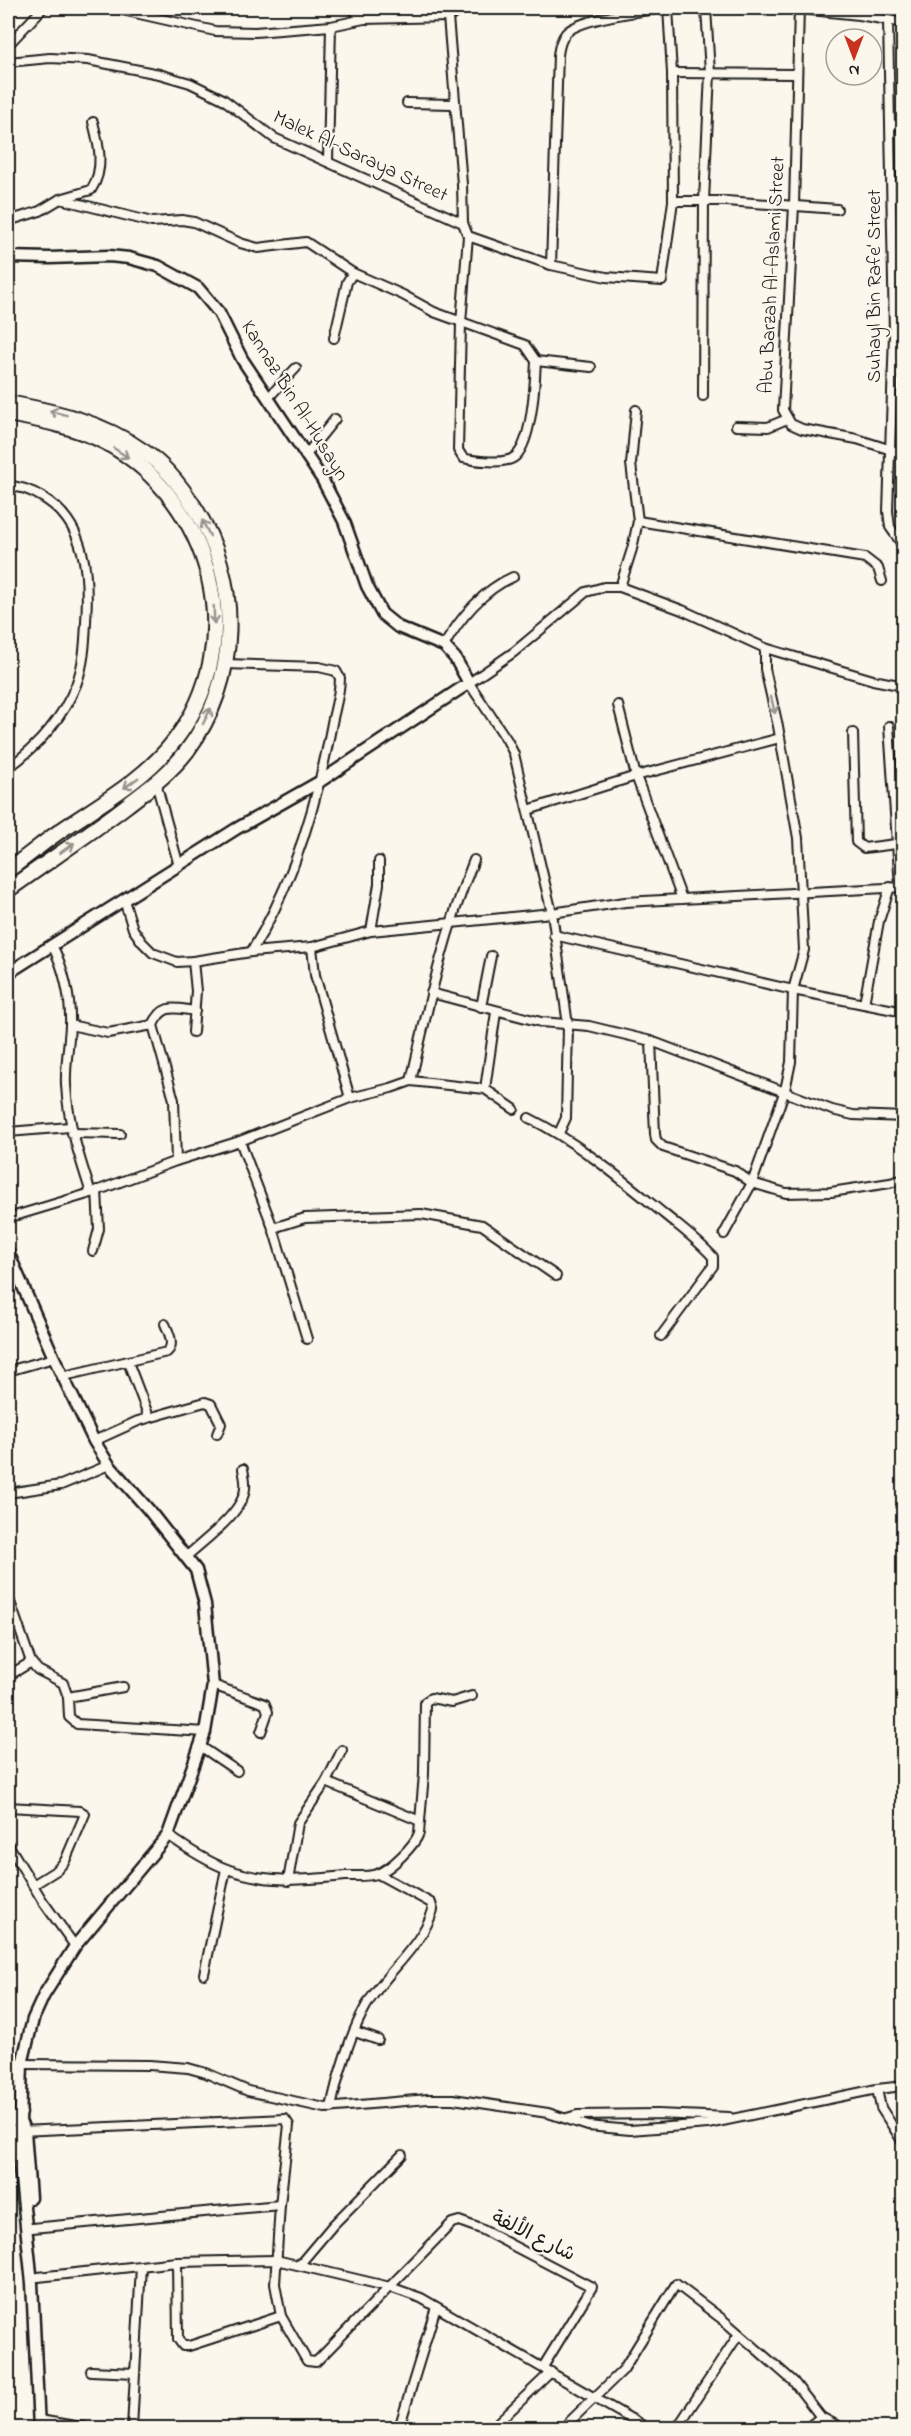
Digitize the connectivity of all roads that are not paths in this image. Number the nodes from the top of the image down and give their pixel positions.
1 (43, 8) edge
2 (113, 8) edge
3 (351, 8) edge
4 (467, 8) edge
5 (668, 8) edge
6 (706, 8) edge
7 (791, 8) edge
8 (799, 8) edge
9 (827, 9) edge
10 (856, 11) edge
11 (448, 17) junction
12 (364, 19) junction
13 (888, 20) junction
14 (903, 23) edge
15 (331, 26) junction
16 (8, 45) edge
17 (8, 62) edge
18 (672, 73) junction
19 (710, 73) junction
20 (796, 74) junction
21 (407, 103) dead end
22 (453, 104) junction
23 (93, 122) dead end
24 (890, 124) junction
25 (903, 126) edge
26 (328, 161) junction
27 (60, 200) junction
28 (673, 201) junction
29 (704, 201) junction
30 (794, 206) junction
31 (837, 208) dead end
32 (8, 221) edge
33 (463, 223) junction
34 (893, 224) junction
35 (903, 225) edge
36 (468, 237) junction
37 (8, 257) edge
38 (551, 265) junction
39 (353, 273) junction
40 (461, 323) junction
41 (894, 334) junction
42 (903, 335) edge
43 (334, 338) dead end
44 (536, 361) junction
45 (591, 367) dead end
46 (296, 368) dead end
47 (704, 396) dead end
48 (269, 397) junction
49 (8, 403) edge
50 (636, 410) dead end
51 (8, 414) edge
52 (336, 419) dead end
53 (787, 419) junction
54 (736, 426) dead end
55 (889, 450) junction
56 (903, 454) edge
57 (305, 456) junction
58 (8, 486) edge
59 (638, 521) junction
60 (903, 547) edge
61 (513, 577) dead end
62 (882, 581) dead end
63 (620, 588) junction
64 (444, 646) junction
65 (765, 648) junction
66 (226, 664) junction
67 (469, 683) junction
68 (903, 686) edge
69 (618, 705) dead end
70 (889, 726) dead end
71 (853, 733) dead end
72 (780, 738) junction
73 (8, 768) edge
74 (636, 776) junction
75 (318, 782) junction
76 (156, 783) junction
77 (528, 810) junction
78 (900, 844) edge
79 (474, 860) dead end
80 (379, 861) dead end
81 (179, 866) junction
82 (8, 870) edge
83 (902, 887) edge
84 (890, 888) junction
85 (8, 890) edge
86 (801, 892) junction
87 (682, 899) junction
88 (124, 900) junction
89 (552, 913) junction
90 (450, 923) junction
91 (371, 931) junction
92 (554, 935) junction
93 (51, 945) junction
94 (312, 947) junction
95 (251, 952) junction
96 (491, 956) dead end
97 (193, 962) junction
98 (8, 974) edge
99 (793, 990) junction
100 (431, 993) junction
101 (864, 1004) junction
102 (481, 1007) junction
103 (195, 1011) junction
104 (496, 1012) junction
105 (903, 1012) edge
106 (153, 1024) junction
107 (70, 1025) junction
108 (568, 1025) junction
109 (193, 1032) dead end
110 (651, 1041) junction
111 (411, 1081) junction
112 (485, 1089) junction
113 (785, 1090) junction
114 (350, 1098) junction
115 (514, 1108) dead end
116 (903, 1117) edge
117 (529, 1118) dead end
118 (71, 1130) junction
119 (8, 1132) edge
120 (559, 1133) junction
121 (120, 1134) dead end
122 (240, 1141) junction
123 (177, 1161) junction
124 (903, 1179) edge
125 (752, 1183) junction
126 (94, 1192) junction
127 (8, 1218) edge
128 (273, 1228) junction
129 (724, 1234) dead end
130 (93, 1251) dead end
131 (8, 1252) edge
132 (556, 1276) dead end
133 (165, 1324) dead end
134 (662, 1336) dead end
135 (307, 1339) dead end
136 (54, 1358) junction
137 (128, 1362) junction
138 (8, 1371) edge
139 (64, 1376) junction
140 (149, 1418) junction
141 (217, 1434) dead end
142 (94, 1441) junction
143 (109, 1465) junction
144 (243, 1469) dead end
145 (8, 1493) edge
146 (187, 1556) junction
147 (8, 1596) edge
148 (31, 1662) junction
149 (8, 1676) edge
150 (213, 1685) junction
151 (123, 1687) dead end
152 (472, 1696) dead end
153 (68, 1697) junction
154 (206, 1732) junction
155 (261, 1732) dead end
156 (201, 1746) junction
157 (342, 1750) dead end
158 (237, 1771) dead end
159 (326, 1782) junction
160 (8, 1807) edge
161 (420, 1821) junction
162 (168, 1835) junction
163 (8, 1844) edge
164 (226, 1869) junction
165 (378, 1874) junction
166 (288, 1881) junction
167 (33, 1886) junction
168 (75, 1946) junction
169 (204, 1974) dead end
170 (355, 2032) junction
171 (378, 2040) dead end
172 (22, 2064) junction
173 (903, 2086) edge
174 (877, 2089) junction
175 (331, 2108) junction
176 (565, 2118) junction
177 (739, 2118) junction
178 (8, 2122) edge
179 (20, 2124) junction
180 (903, 2144) edge
181 (402, 2155) dead end
182 (280, 2205) junction
183 (32, 2228) junction
184 (276, 2260) junction
185 (177, 2262) junction
186 (300, 2264) junction
187 (141, 2266) junction
188 (38, 2277) junction
189 (390, 2287) junction
190 (436, 2307) junction
191 (281, 2316) junction
192 (739, 2334) junction
193 (543, 2367) junction
194 (91, 2371) dead end
195 (551, 2372) junction
196 (135, 2373) junction
197 (596, 2398) junction
198 (821, 2416) junction
199 (43, 2424) edge
200 (88, 2428) edge
201 (132, 2428) edge
202 (399, 2428) edge
203 (492, 2428) edge
204 (564, 2428) edge
205 (647, 2428) edge
206 (677, 2428) edge
207 (807, 2428) edge
208 (842, 2428) edge

1 - 16 street
2 - 15 street
3 - 12 street
4 - 11 street
5 - 18 street
5 - 38 street
6 - 19 street
7 - 8 street
8 - 9 street
8 - 20 street, Abu Barzah Al-Aslami Street
9 - 10 street
10 - 13 street
11 - 12 street
11 - 22 street
12 - 15 street
13 - 14 street
13 - 24 street, Suhayl Bin Rafe‘ Street
15 - 26 street
17 - 26 street, Malek Al-Saraya Street
18 - 19 street
18 - 28 street
19 - 20 street
19 - 29 street
20 - 30 street, Abu Barzah Al-Aslami Street
21 - 22 street
22 - 33 street
23 - 27 street
24 - 25 street
24 - 34 street, Suhayl Bin Rafe‘ Street
26 - 33 street, Malek Al-Saraya Street
27 - 32 street
27 - 39 street
28 - 29 street
28 - 38 street
29 - 30 street
29 - 47 street
30 - 31 street
30 - 53 street, Abu Barzah Al-Aslami Street
33 - 36 street
34 - 35 street
34 - 41 street, Suhayl Bin Rafe‘ Street
36 - 38 street
36 - 40 street
37 - 48 street, Kannaz Bin Al-Husayn
39 - 40 street
39 - 43 street
40 - 44 street
40 - 44 street
41 - 42 street
41 - 55 street, Suhayl Bin Rafe‘ Street
44 - 45 street
46 - 48 street
48 - 57 street, Kannaz Bin Al-Husayn
66 -> 49 highway
50 - 59 street
51 -> 82 highway
52 - 57 street
53 - 54 street
53 - 55 street, Abu Barzah Al-Aslami Street
55 - 56 street, Abu Barzah Al-Aslami Street
55 - 60 street, Suhayl Bin Rafe‘ Street
57 - 64 street, Kannaz Bin Al-Husayn
58 - 73 street
59 - 62 street
59 - 63 street
61 - 64 street
63 - 65 street
63 - 67 street
64 - 67 street
65 - 68 street
65 -> 72 street
66 - 75 street
76 -> 66 highway
67 - 75 street
67 - 77 street
69 - 74 street
70 - 78 street
71 - 78 street
72 - 74 street
72 - 86 street
74 - 77 street
74 - 87 street
75 - 81 street
75 - 95 street
76 - 81 street
85 -> 76 highway
77 - 89 street
78 - 83 street
79 - 90 street
80 - 91 street
81 - 88 street
83 - 84 street
84 - 86 street
84 - 101 street
86 - 87 street
86 - 99 street
87 - 89 street
88 - 93 street
88 - 97 street
89 - 90 street
89 - 92 street
90 - 91 street
90 - 100 street
91 - 94 street
92 - 99 street
92 - 108 street
93 - 98 street
93 - 107 street
94 - 95 street
94 - 114 street
95 - 97 street
96 - 102 street
97 - 103 street
99 - 101 street
99 - 113 street
100 - 102 street
100 - 111 street
101 - 105 street
102 - 104 street
103 - 106 street
103 - 109 street
104 - 108 street
104 - 112 street
106 - 107 street
106 - 123 street
107 - 118 street
108 - 110 street
108 - 120 street
110 - 113 street
110 - 125 street
111 - 112 street
111 - 114 street
112 - 115 street
113 - 116 street
113 - 125 street
114 - 122 street
117 - 120 street
118 - 119 street
118 - 121 street
118 - 126 street
120 - 134 street
122 - 123 street
122 - 128 street
123 - 126 street
124 - 125 street
125 - 129 street
126 - 127 street
126 - 130 street
128 - 132 street
128 - 135 street
131 - 136 street
133 - 137 street
136 - 138 street
136 - 139 street
137 - 139 street
137 - 140 street
139 - 142 street
140 - 141 street
140 - 142 street
142 - 143 street
143 - 145 street
143 - 146 street
144 - 146 street
146 - 150 street
147 - 148 street
148 - 149 street
148 - 153 street
150 - 154 street
150 - 155 street
151 - 153 street
152 - 161 street
153 - 154 street
154 - 156 street
156 - 158 street
156 - 162 street
157 - 159 street
159 - 161 street
159 - 166 street
160 - 167 street
161 - 165 street
162 - 164 street
162 - 168 street
163 - 167 street
164 - 166 street
164 - 169 street
165 - 166 street
165 - 170 street
167 - 168 street
168 - 172 street
170 - 171 street
170 - 175 street
172 - 175 street
172 - 179 street
173 - 174 street
174 - 177 street
174 - 180 street
175 - 176 street
176 - 177 street
176 - 177 street
178 - 179 street
179 - 182 street
179 - 183 street
179 - 199 street
181 - 186 street
182 - 183 street
182 - 184 street
183 - 188 street
184 - 185 street
184 - 186 street
184 - 191 street
185 - 187 street
185 - 191 street
186 - 189 street
187 - 188 street
187 - 196 street
188 - 199 street
189 - 190 street
189 - 191 street
189 - 193 street, شارع الألفة
190 - 193 street
190 - 202 street
192 - 197 street
192 - 198 street
192 - 206 street
193 - 195 street
194 - 196 street
195 - 197 street
195 - 203 street
196 - 201 street
197 - 204 street
197 - 205 street
198 - 207 street
198 - 208 street
199 - 200 street

